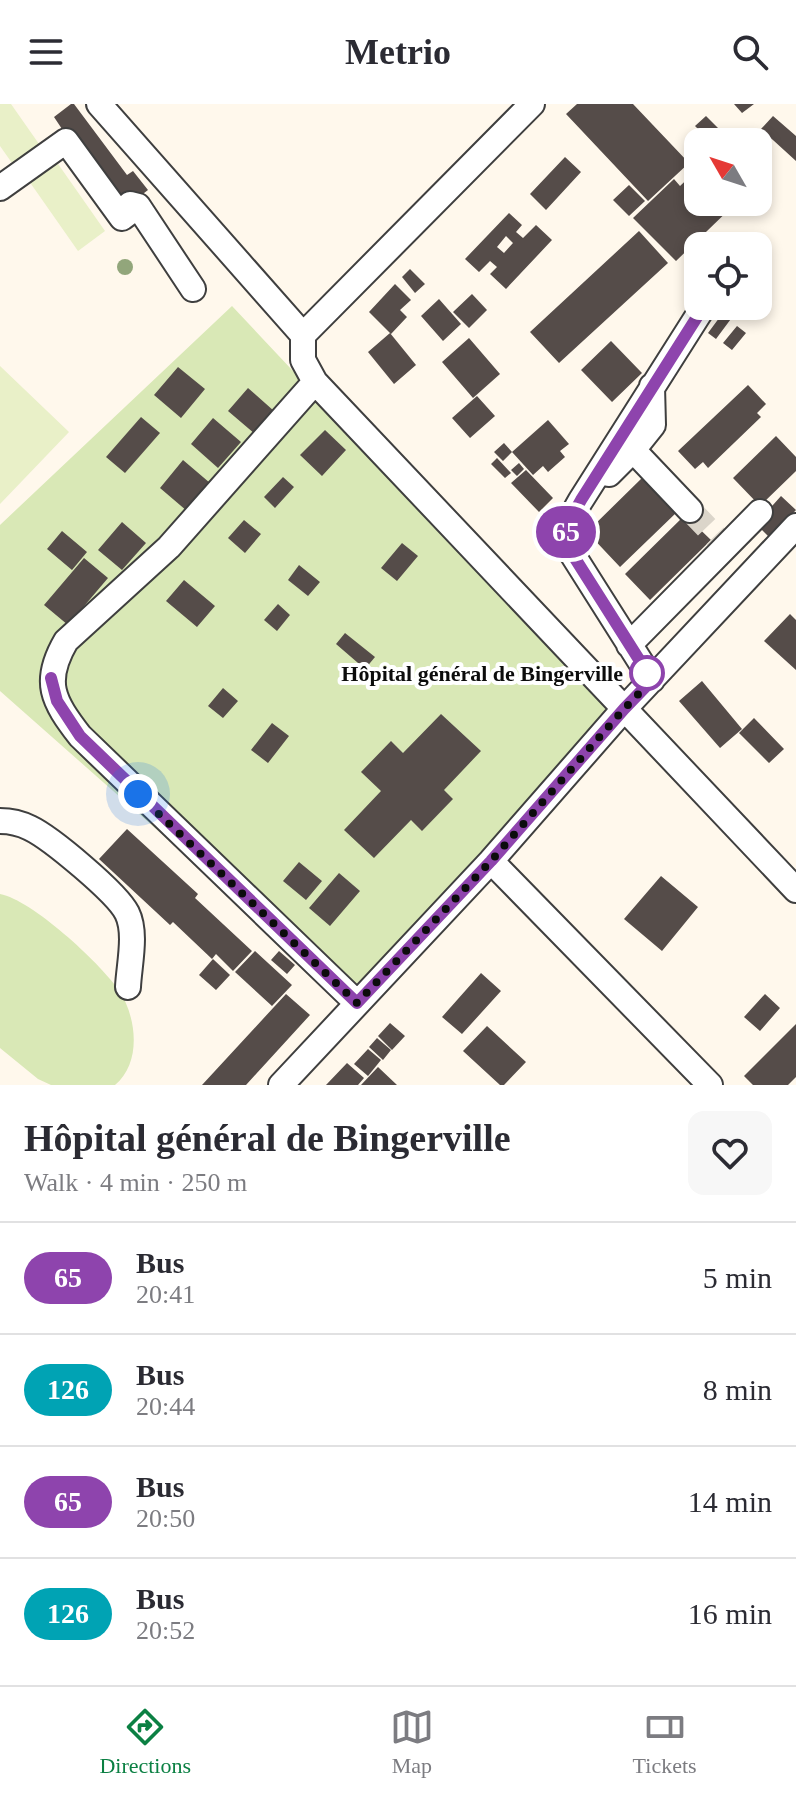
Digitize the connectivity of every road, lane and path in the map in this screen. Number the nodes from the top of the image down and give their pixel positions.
1 (99, 104) edge
2 (532, 104) edge
3 (0, 188) edge
4 (193, 289) dead end
5 (695, 320) edge
6 (303, 335) junction
7 (315, 382) junction
8 (652, 386) junction
9 (633, 450) junction
10 (581, 500) junction
11 (690, 510) tunnel mouth
12 (760, 512) dead end
13 (796, 526) edge
14 (629, 645) junction
15 (652, 680) junction
16 (624, 709) junction
17 (0, 821) edge
18 (491, 861) junction
19 (796, 890) edge
20 (128, 987) dead end
21 (357, 1003) junction
22 (281, 1085) edge
23 (710, 1085) edge

1 - 6 street
2 - 6 street
3 - 4 street
5 - 8 street
6 - 7 street
7 - 16 street
7 - 21 street
8 - 9 street
8 - 10 street
9 - 10 street
9 - 11 street
10 - 14 street
12 - 14 street
13 - 15 street
14 - 15 street
15 - 16 street
16 - 18 street
16 - 19 street
17 - 20 street
18 - 21 street
18 - 23 street
21 - 22 street

